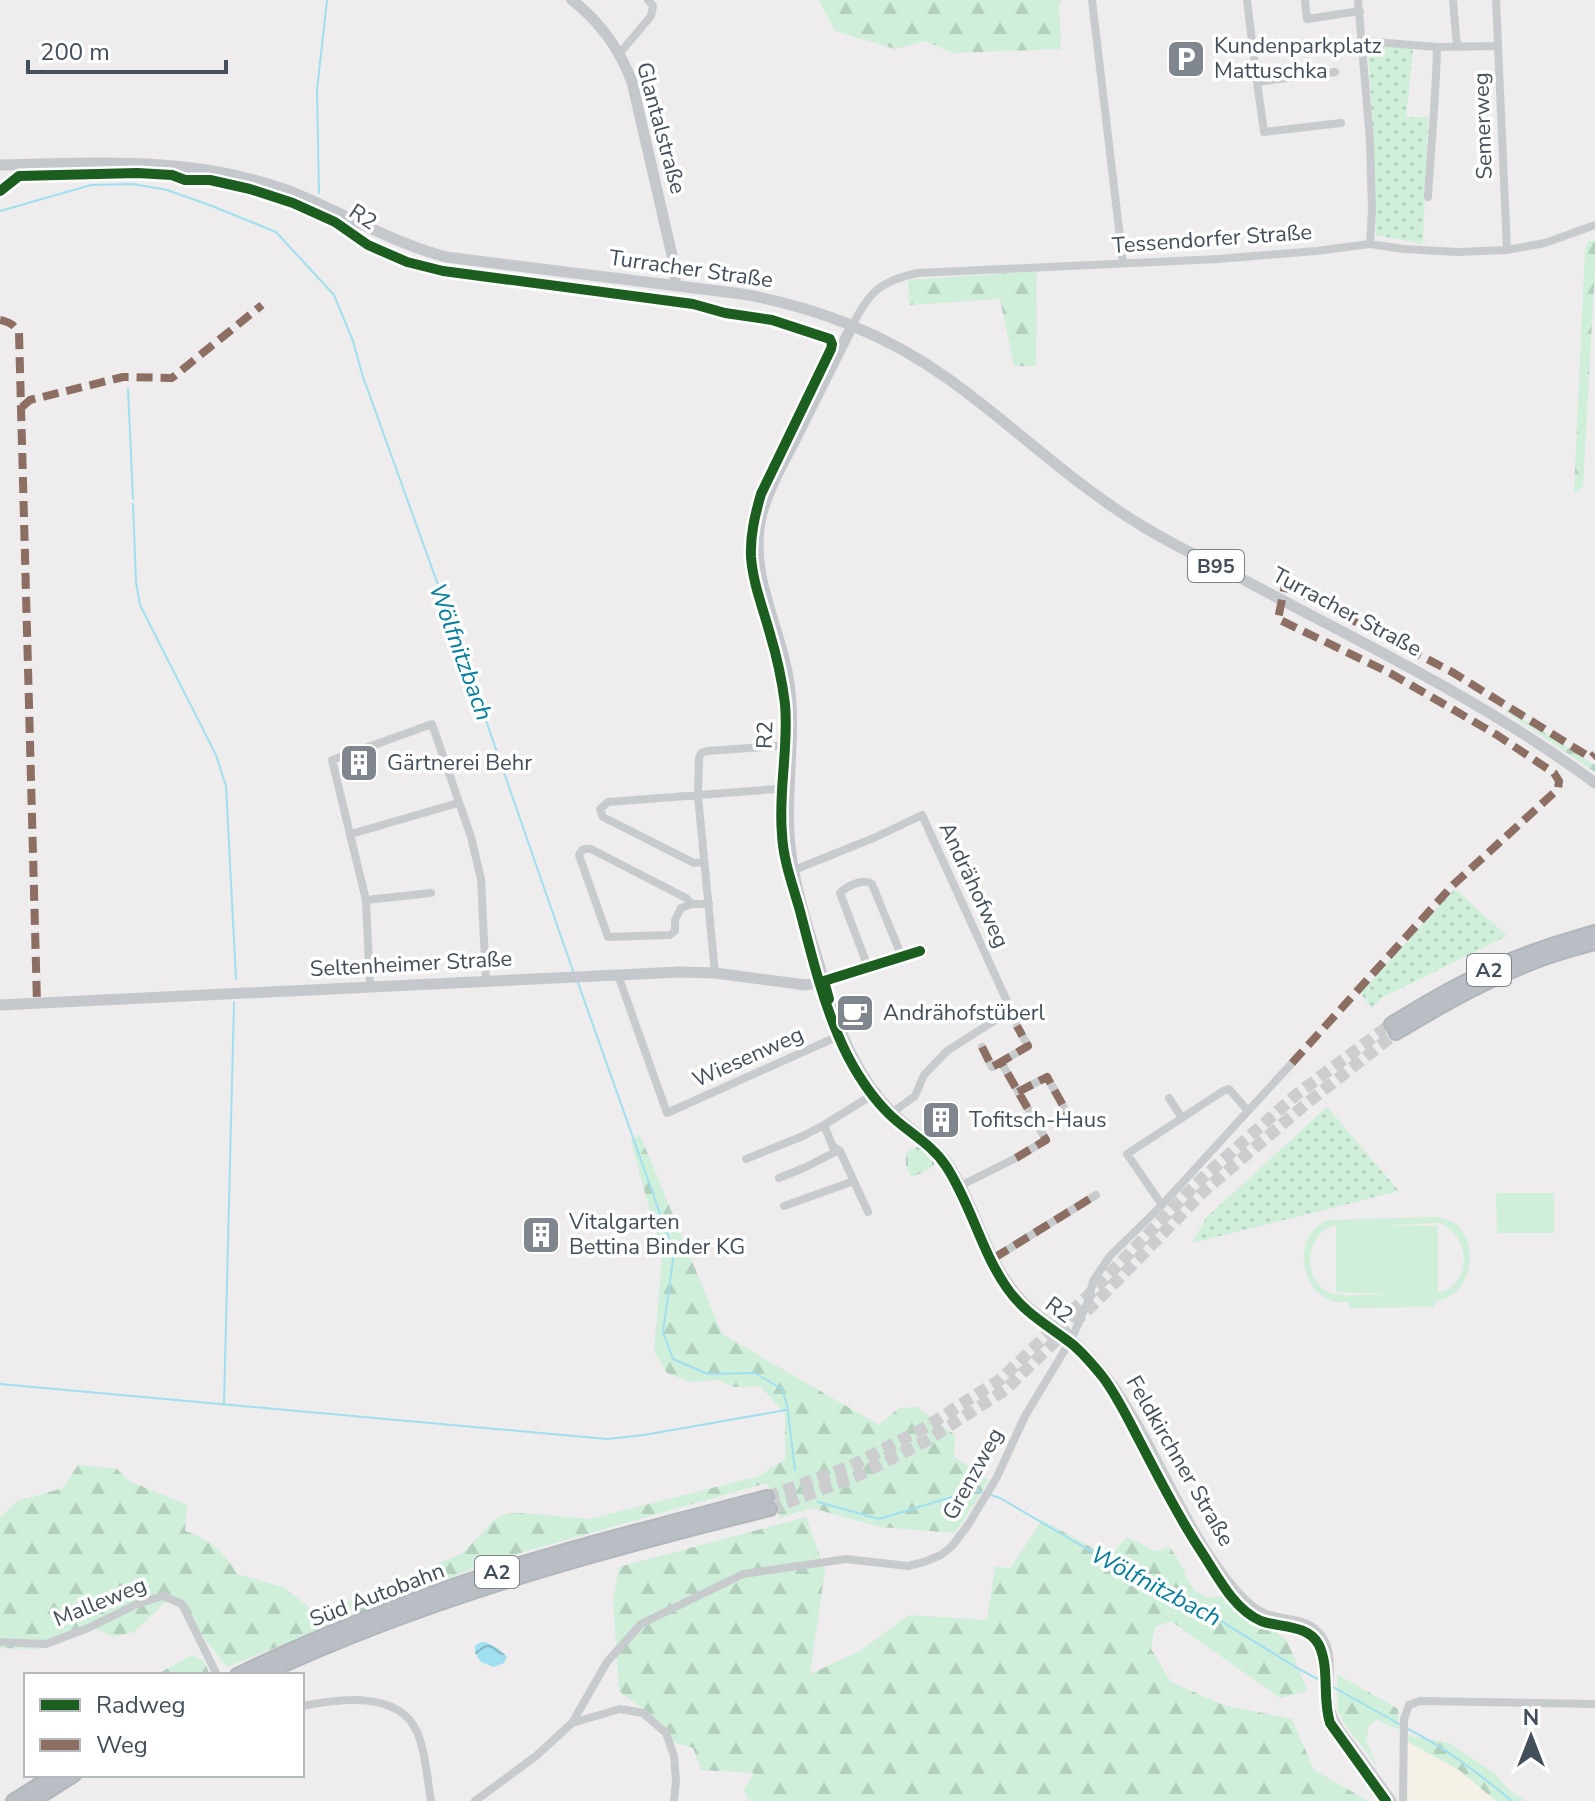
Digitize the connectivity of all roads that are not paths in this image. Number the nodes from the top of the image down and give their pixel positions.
1 (572, 0) edge
2 (648, 0) edge
3 (1092, 0) edge
4 (1247, 0) edge
5 (1305, 0) edge
6 (1358, 0) edge
7 (1453, 0) edge
8 (1496, 0) edge
9 (1360, 11) junction
10 (1363, 41) junction
11 (1498, 46) junction
12 (1437, 47) junction
13 (1457, 47) junction
14 (619, 54) junction
15 (1335, 72) dead end
16 (1257, 82) junction
17 (1341, 123) dead end
18 (0, 165) edge
19 (1428, 197) dead end
20 (1595, 225) edge
21 (1370, 244) junction
22 (1507, 250) junction
23 (1123, 263) junction
24 (675, 285) junction
25 (852, 326) junction
26 (791, 745) junction
27 (1595, 783) edge
28 (789, 788) junction
29 (698, 796) junction
30 (458, 803) junction
31 (351, 834) junction
32 (704, 862) junction
33 (794, 870) junction
34 (431, 893) dead end
35 (366, 900) junction
36 (692, 904) junction
37 (709, 904) junction
38 (1595, 932) edge
39 (1595, 943) edge
40 (920, 951) dead end
41 (902, 957) junction
42 (868, 967) junction
43 (715, 973) junction
44 (618, 975) junction
45 (486, 981) junction
46 (824, 981) junction
47 (370, 986) junction
48 (0, 1005) edge
49 (1017, 1026) dead end
50 (843, 1034) junction
51 (982, 1047) dead end
52 (1001, 1062) junction
53 (1292, 1063) dead end
54 (877, 1092) junction
55 (1018, 1092) junction
56 (1169, 1098) dead end
57 (1248, 1111) junction
58 (893, 1112) junction
59 (1070, 1118) dead end
60 (1182, 1118) junction
61 (824, 1125) junction
62 (833, 1146) junction
63 (746, 1159) dead end
64 (779, 1178) dead end
65 (854, 1181) junction
66 (962, 1185) junction
67 (1096, 1195) dead end
68 (1162, 1205) junction
69 (784, 1206) dead end
70 (868, 1212) dead end
71 (994, 1258) junction
72 (1072, 1338) junction
73 (0, 1642) edge
74 (215, 1671) edge
75 (242, 1673) edge
76 (266, 1673) edge
77 (1595, 1704) edge
78 (304, 1706) edge
79 (572, 1723) junction
80 (51, 1777) edge
81 (71, 1777) edge
82 (13, 1801) edge
83 (33, 1801) edge
84 (431, 1801) edge
85 (475, 1801) edge
86 (674, 1801) edge
87 (1393, 1801) edge
88 (1403, 1801) edge

1 - 14 main road, Glantalstraße
2 - 14 street
3 - 23 street
4 - 16 street
5 - 9 street
6 - 9 street
7 - 13 street
8 - 11 street, Semerweg
9 - 10 street
10 - 12 street
10 - 21 street
11 - 13 street
11 - 22 street, Semerweg
12 - 13 street
12 - 19 street
14 - 24 main road, Glantalstraße
15 - 16 street
16 - 17 street
18 - 24 main road, Turracher Straße / B95
20 - 22 street, Tessendorfer Straße
21 - 22 street, Tessendorfer Straße
21 - 23 street, Tessendorfer Straße
23 - 25 street, Tessendorfer Straße
24 - 25 main road, Turracher Straße / B95
25 - 26 main road, Feldkirchner Straße
25 - 27 main road, Turracher Straße / B95
26 - 28 main road, Feldkirchner Straße
26 - 29 street
28 - 29 street
28 - 33 main road, Feldkirchner Straße
29 - 32 street
29 - 32 street
30 - 31 street
30 - 31 street
30 - 45 street
31 - 35 street
32 - 37 street
33 - 46 main road, Feldkirchner Straße
33 - 58 street, Andrähofweg
34 - 35 street
35 - 47 street
36 - 36 street
36 - 37 street
37 - 43 street
38 - 39 highway, A2
40 - 41 street
41 - 42 street
41 - 42 street
42 - 46 street
43 - 44 main road, Seltenheimer Straße
43 - 46 main road, Seltenheimer Straße
44 - 45 main road, Seltenheimer Straße
44 - 50 street, Wiesenweg
45 - 47 main road, Seltenheimer Straße
46 - 50 street, Feldkirchner Straße
47 - 48 main road, Seltenheimer Straße
49 - 52 street
50 - 54 street, Feldkirchner Straße
51 - 52 street
52 - 55 street
53 - 57 street, Grenzweg
54 - 58 street, Feldkirchner Straße
54 - 61 street
55 - 59 street
55 - 66 street
56 - 60 street
57 - 60 street
57 - 68 street, Grenzweg
58 - 66 street, Feldkirchner Straße
60 - 68 street
61 - 62 street
61 - 63 street
62 - 64 street
62 - 65 street
65 - 69 street
65 - 70 street
66 - 71 street, Feldkirchner Straße
67 - 71 street
68 - 72 street, Grenzweg
71 - 72 street, Feldkirchner Straße
72 - 79 street, Grenzweg
72 - 87 street, Feldkirchner Straße
73 - 74 street, Malleweg
75 - 76 highway, Süd Autobahn / A2
77 - 88 street
78 - 84 street
79 - 85 street
79 - 86 street
80 - 82 highway
81 - 83 highway

